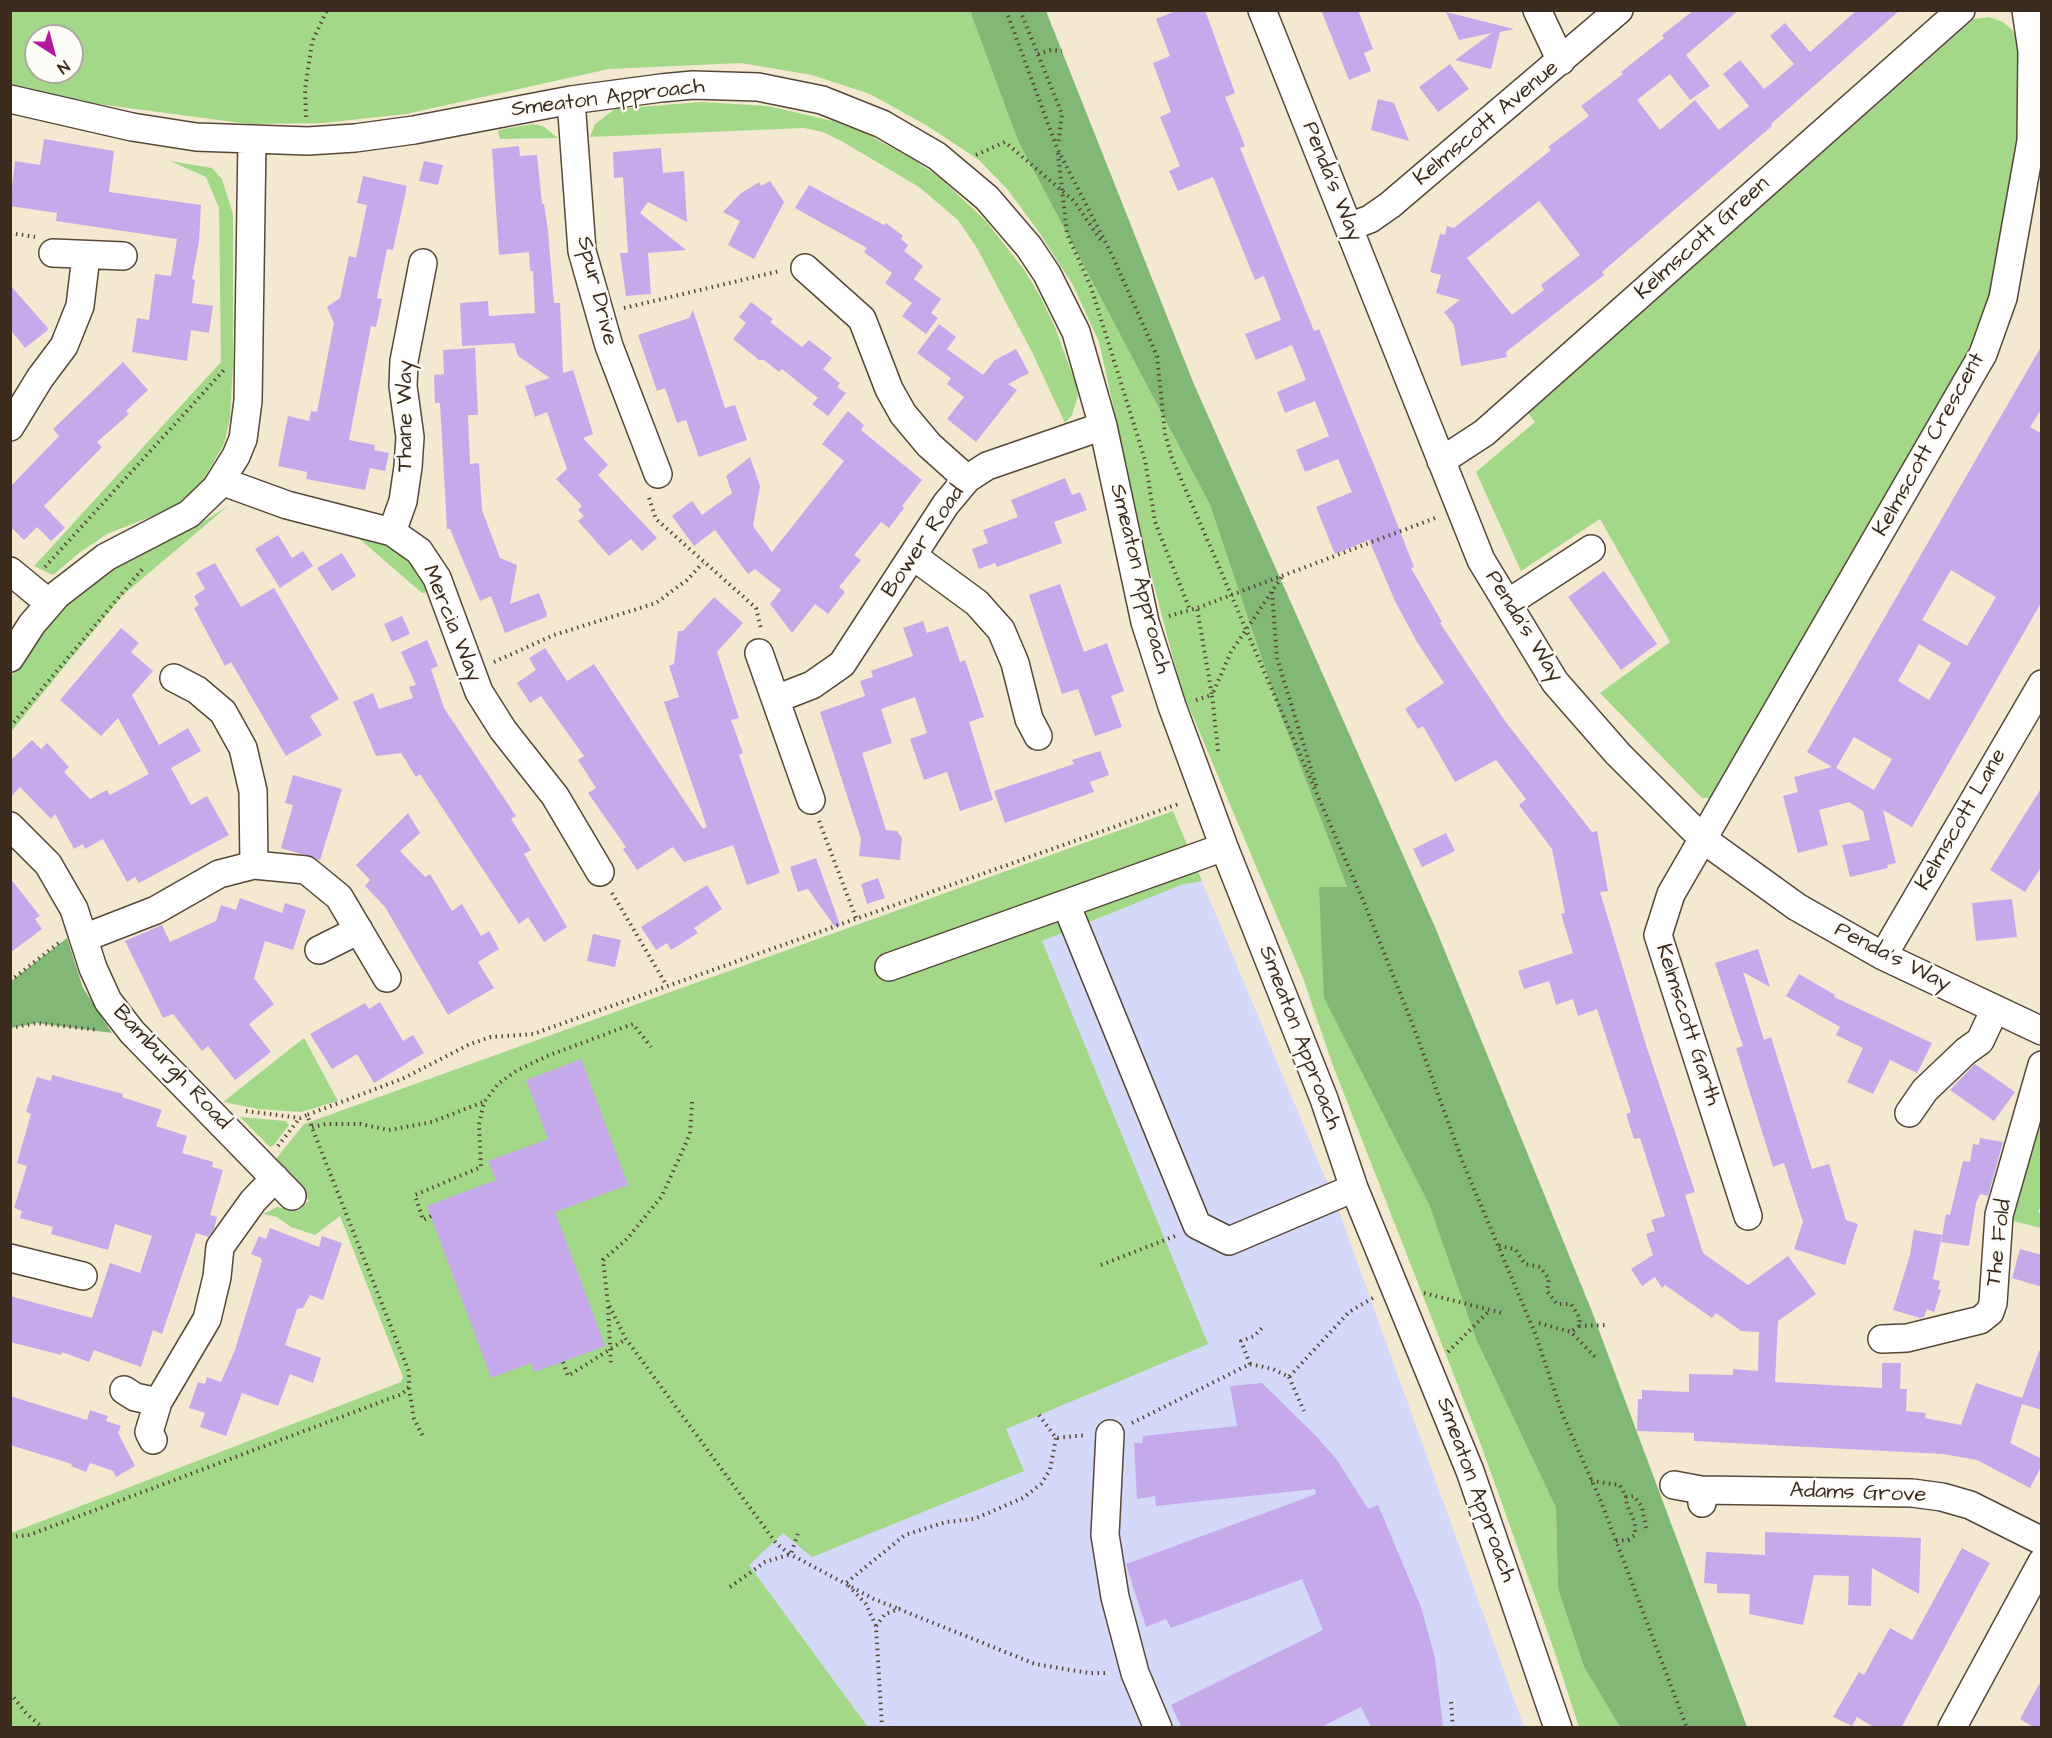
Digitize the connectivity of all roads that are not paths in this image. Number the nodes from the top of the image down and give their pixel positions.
1 (1262, 10) edge
2 (1537, 10) edge
3 (1619, 10) edge
4 (1961, 10) edge
5 (2026, 10) edge
6 (1561, 62) junction
7 (10, 99) edge
8 (571, 100) junction
9 (252, 141) junction
10 (1349, 227) junction
11 (53, 253) dead end
12 (86, 256) junction
13 (123, 256) dead end
14 (423, 263) dead end
15 (805, 268) road end
16 (1103, 426) junction
17 (10, 427) edge
18 (1441, 461) junction
19 (658, 474) road end
20 (967, 479) junction
21 (222, 481) junction
22 (392, 532) junction
23 (1591, 549) dead end
24 (913, 556) junction
25 (19, 579) edge
26 (49, 603) junction
27 (1508, 603) junction
28 (759, 653) road end
29 (10, 658) edge
30 (174, 678) dead end
31 (2042, 684) edge
32 (776, 699) junction
33 (1038, 736) dead end
34 (811, 800) road end
35 (10, 826) edge
36 (1704, 840) junction
37 (1224, 847) junction
38 (254, 865) junction
39 (600, 872) road end
40 (1065, 904) junction
41 (359, 930) junction
42 (82, 933) junction
43 (319, 951) dead end
44 (1883, 957) junction
45 (889, 967) dead end
46 (387, 978) dead end
47 (1995, 1010) junction
48 (2042, 1031) edge
49 (2042, 1065) edge
50 (1909, 1113) dead end
51 (1354, 1188) junction
52 (1748, 1216) dead end
53 (10, 1258) edge
54 (83, 1276) dead end
55 (1882, 1338) dead end
56 (124, 1390) dead end
57 (158, 1402) junction
58 (1110, 1434) road end
59 (153, 1440) dead end
60 (1674, 1485) dead end
61 (2042, 1541) edge
62 (2042, 1562) edge
63 (1158, 1728) edge
64 (1558, 1728) edge
65 (1952, 1728) edge

1 - 10 street, Penda's Way
2 - 6 street
3 - 6 street, Kelmscott Avenue
4 - 18 street, Kelmscott Green
5 - 36 street, Kelmscott Crescent
6 - 10 street, Kelmscott Avenue
7 - 9 street, Smeaton Approach
8 - 9 street, Smeaton Approach
8 - 16 street, Smeaton Approach
8 - 19 street, Spur Drive
9 - 21 street
10 - 18 street, Penda's Way
11 - 12 street
12 - 13 street
12 - 17 street
14 - 22 street, Thane Way
15 - 20 street
16 - 20 street, Bower Road
16 - 37 street, Smeaton Approach
18 - 27 street, Penda's Way
20 - 24 street, Bower Road
21 - 22 street, Mercia Way
21 - 26 street
22 - 39 street, Mercia Way
23 - 27 street
24 - 32 street, Bower Road
24 - 33 street
25 - 26 street
26 - 29 street
27 - 36 street, Penda's Way
28 - 32 street
30 - 38 street
31 - 44 street, Kelmscott Lane
32 - 34 street
35 - 42 street, Bamburgh Road
36 - 44 street, Penda's Way
36 - 52 street, Kelmscott Garth
37 - 40 street
37 - 51 street, Smeaton Approach
38 - 41 street
38 - 42 street
40 - 45 street
40 - 51 street
41 - 43 street
41 - 46 street
42 - 57 street, Bamburgh Road
44 - 47 street, Penda's Way
47 - 48 street, Penda's Way
47 - 50 street
49 - 55 street, The Fold
51 - 64 street, Smeaton Approach
53 - 54 street
56 - 57 street
57 - 59 street
58 - 63 street
60 - 61 street, Adams Grove
62 - 65 street

